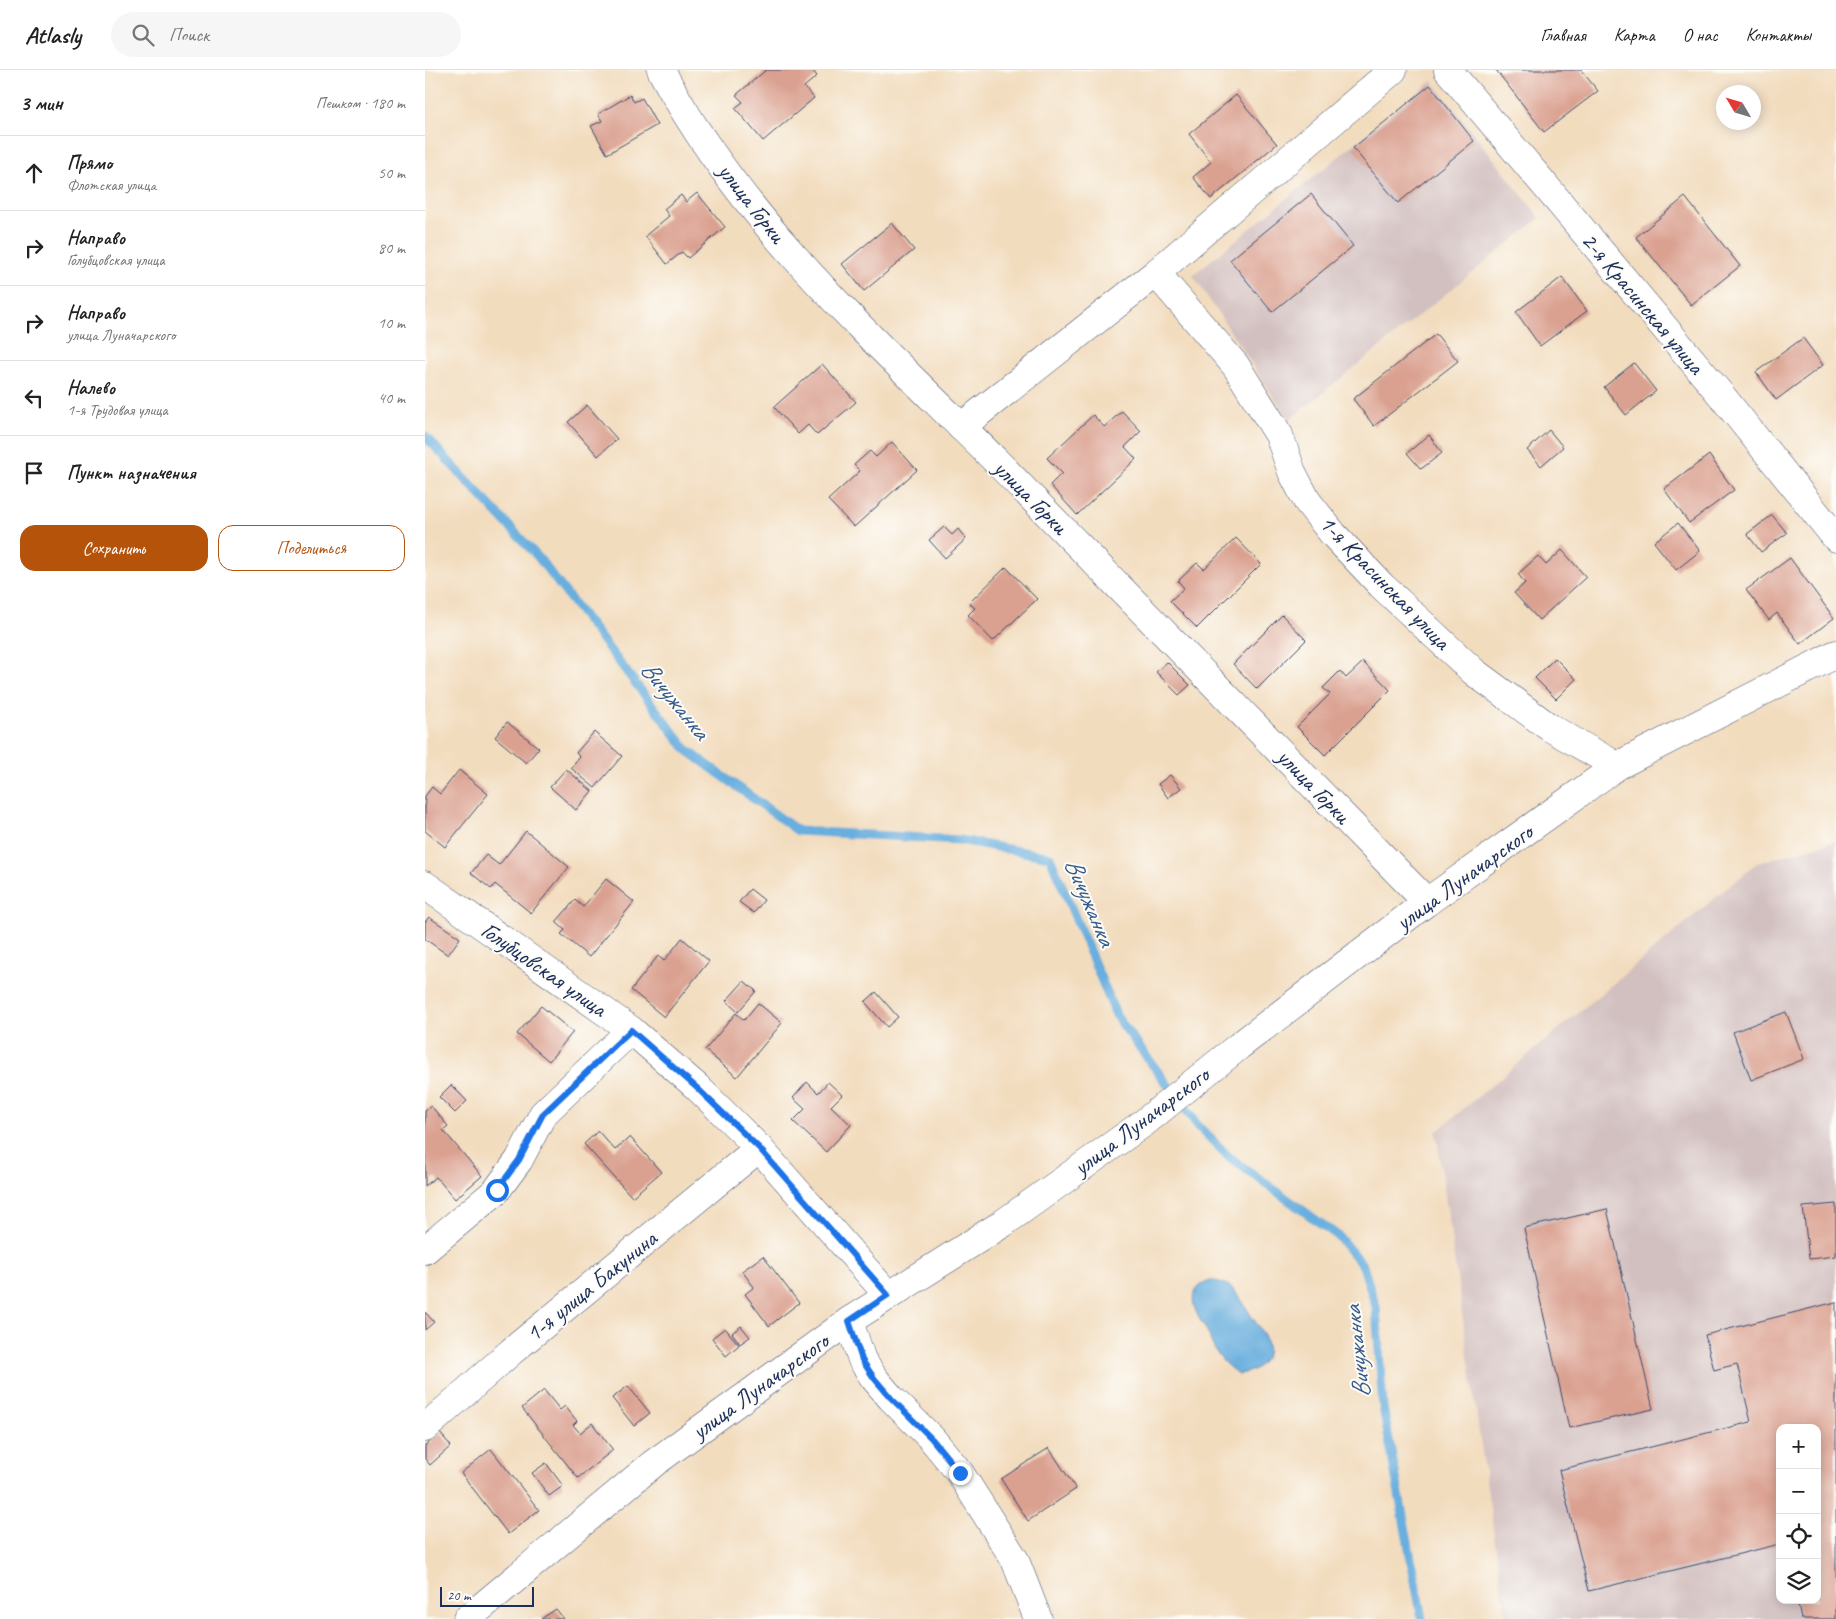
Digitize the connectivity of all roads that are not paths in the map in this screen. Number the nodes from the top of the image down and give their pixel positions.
1 (661, 70) edge
2 (1393, 70) edge
3 (1448, 70) edge
4 (1156, 273) junction
5 (961, 427) junction
6 (1836, 538) edge
7 (1836, 654) edge
8 (1617, 766) junction
9 (425, 885) edge
10 (1427, 902) junction
11 (631, 1030) junction
12 (759, 1148) junction
13 (425, 1250) edge
14 (888, 1295) junction
15 (849, 1321) junction
16 (425, 1428) edge
17 (467, 1619) edge
18 (1038, 1619) edge

1 - 5 street, улица Горки
2 - 4 street
3 - 6 street, 2-я Красинская улица
4 - 5 street
4 - 8 street, 1-я Красинская улица
5 - 10 street, улица Горки
7 - 8 street, улица Луначарского
8 - 10 street, улица Луначарского
9 - 11 street, Голубцовская улица
10 - 14 street, улица Луначарского
11 - 12 street, Голубцовская улица
11 - 13 street
12 - 14 street, Голубцовская улица
12 - 16 street, 1-я улица Бакунина
14 - 15 street, улица Луначарского
15 - 17 street, улица Луначарского
15 - 18 street

